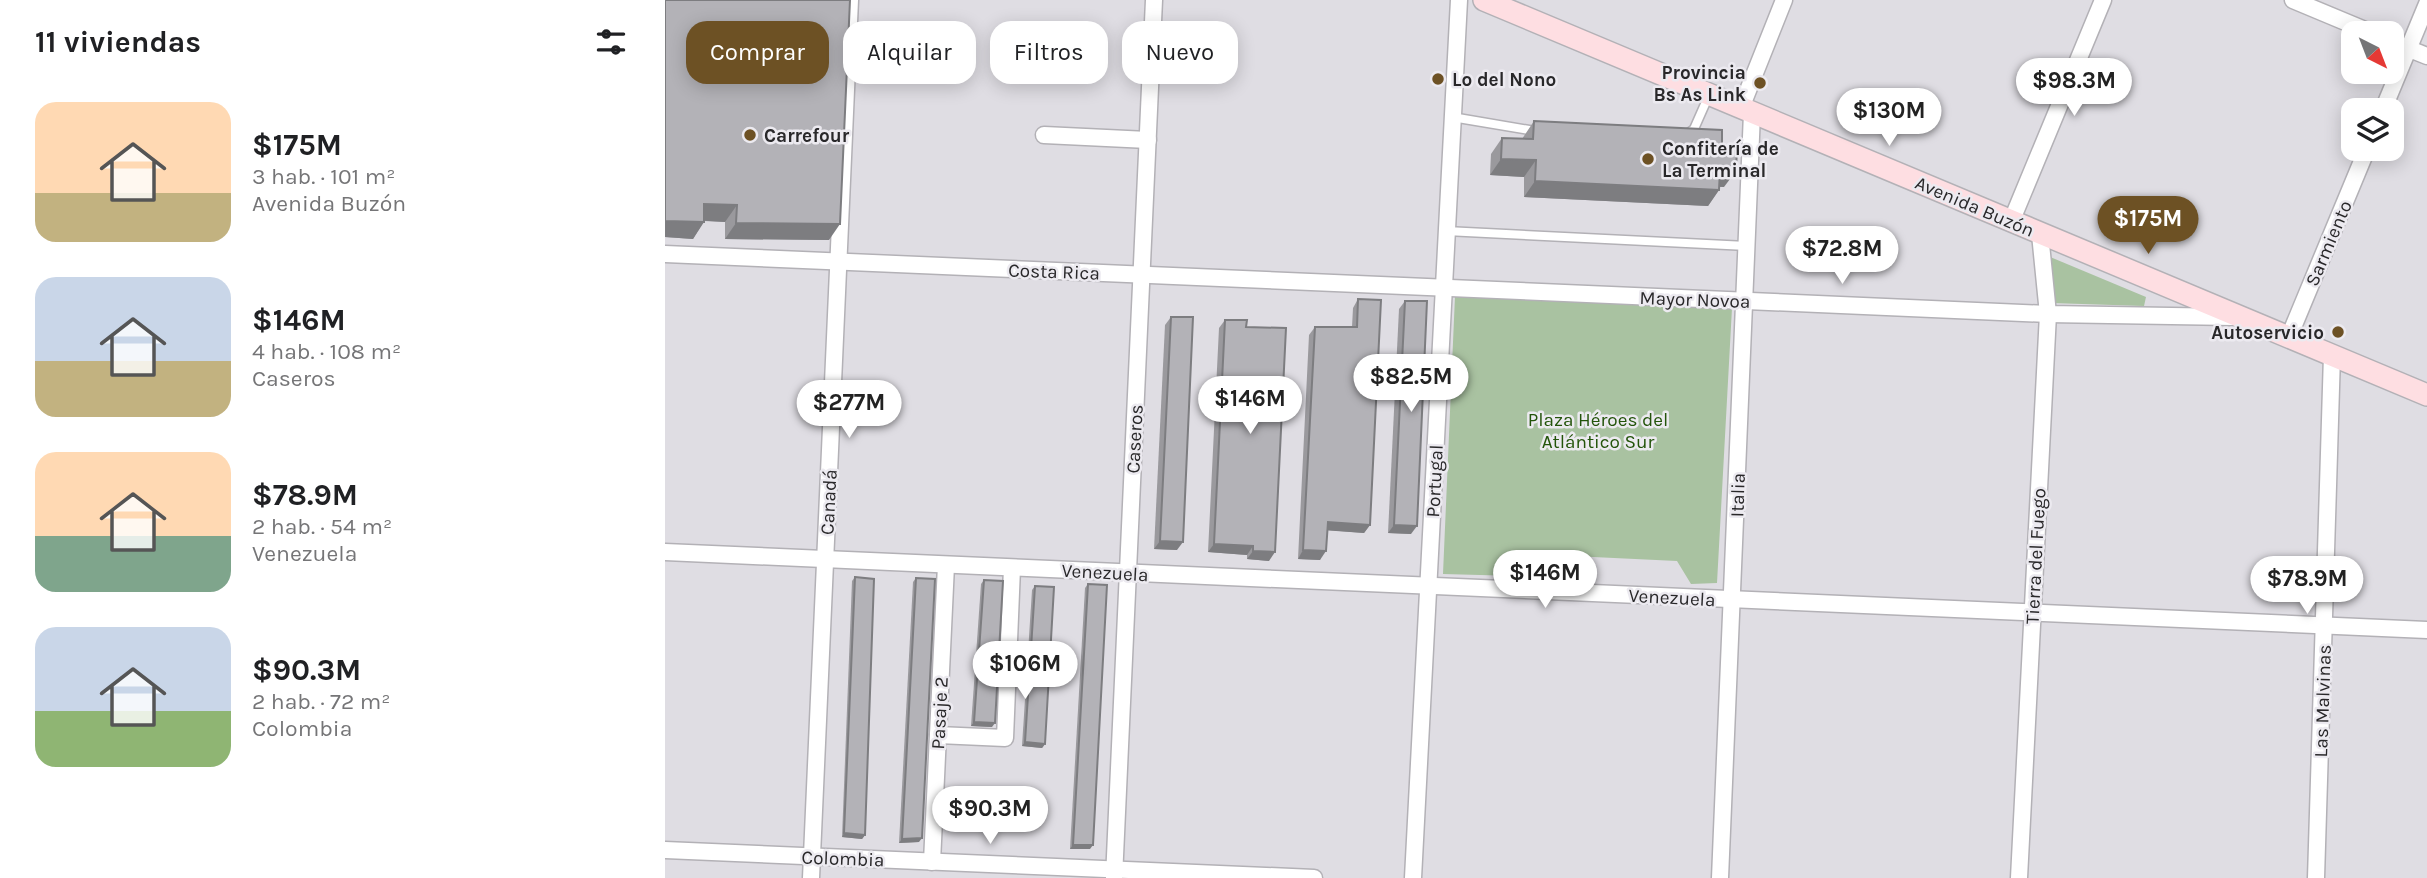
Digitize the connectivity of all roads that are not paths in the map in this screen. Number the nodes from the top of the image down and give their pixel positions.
1 (850, 0) edge
2 (1154, 0) edge
3 (1459, 0) edge
4 (1484, 0) edge
5 (1784, 0) edge
6 (2103, 0) edge
7 (2293, 0) edge
8 (2427, 4) edge
9 (2343, 21) edge
10 (2405, 46) edge
11 (2409, 48) junction
12 (2427, 56) edge
13 (1709, 94) junction
14 (2388, 98) edge
15 (1747, 111) junction
16 (1453, 117) junction
17 (1541, 131) edge
18 (1044, 135) dead end
19 (1677, 137) edge
20 (1148, 140) junction
21 (2362, 161) edge
22 (2011, 222) junction
23 (1446, 231) junction
24 (2040, 234) junction
25 (1747, 246) junction
26 (665, 254) edge
27 (839, 262) junction
28 (1141, 275) junction
29 (1443, 288) junction
30 (1745, 301) junction
31 (2048, 314) junction
32 (2241, 317) junction
33 (2288, 337) junction
34 (2332, 355) junction
35 (2427, 395) edge
36 (665, 552) edge
37 (825, 559) junction
38 (946, 565) junction
39 (1012, 568) junction
40 (1128, 573) junction
41 (1429, 586) junction
42 (1732, 600) junction
43 (2032, 613) junction
44 (2325, 626) junction
45 (2427, 630) edge
46 (938, 735) junction
47 (665, 850) edge
48 (812, 856) junction
49 (932, 862) junction
50 (1114, 874) edge
51 (1214, 876) edge
52 (811, 878) edge
53 (1314, 878) edge
54 (1413, 878) edge
55 (1720, 878) edge
56 (2019, 878) edge
57 (2316, 878) edge

1 - 27 street, Canadá
2 - 20 street, Caseros
3 - 16 street, Portugal
4 - 13 main road, Avenida Buzón
5 - 15 street, Italia
6 - 22 street
7 - 9 street
8 - 11 street
10 - 11 street
11 - 12 street
11 - 14 street
13 - 15 main road, Avenida Buzón
13 - 19 lane
15 - 22 main road, Avenida Buzón
15 - 25 street, Italia
16 - 17 lane
16 - 23 street, Portugal
18 - 20 street
20 - 28 street, Caseros
21 - 33 street, Sarmiento
22 - 24 main road, Avenida Buzón
23 - 25 lane
23 - 29 street, Portugal
24 - 31 street, Tierra del Fuego
24 - 32 main road, Avenida Buzón
25 - 30 street, Italia
26 - 27 street, Costa Rica
27 - 28 street, Costa Rica
27 - 37 street, Canadá
28 - 29 street, Costa Rica
28 - 40 street, Caseros
29 - 30 street, Mayor Novoa
29 - 41 street, Portugal
30 - 31 street, Mayor Novoa
30 - 42 street, Italia
31 - 32 street, Mayor Novoa
31 - 43 street, Tierra del Fuego
32 - 33 main road, Avenida Buzón
33 - 34 main road, Avenida Buzón
34 - 35 main road, Avenida Buzón
34 - 44 street, Las Malvinas
36 - 37 street, Venezuela
37 - 38 street, Venezuela
37 - 48 street, Canadá
38 - 39 street, Venezuela
38 - 46 street, Pasaje 2
39 - 40 street, Venezuela
39 - 46 street
40 - 41 street, Venezuela
40 - 50 street, Caseros
41 - 42 street, Venezuela
41 - 54 street, Portugal
42 - 43 street, Venezuela
42 - 55 street, Italia
43 - 44 street, Venezuela
43 - 56 street, Tierra del Fuego
44 - 45 street, Venezuela
44 - 57 street, Las Malvinas
46 - 49 street, Pasaje 2
47 - 48 street, Colombia
48 - 49 street, Colombia
48 - 52 street, Canadá
49 - 50 street, Colombia
50 - 51 street, Colombia
51 - 53 street, Colombia

